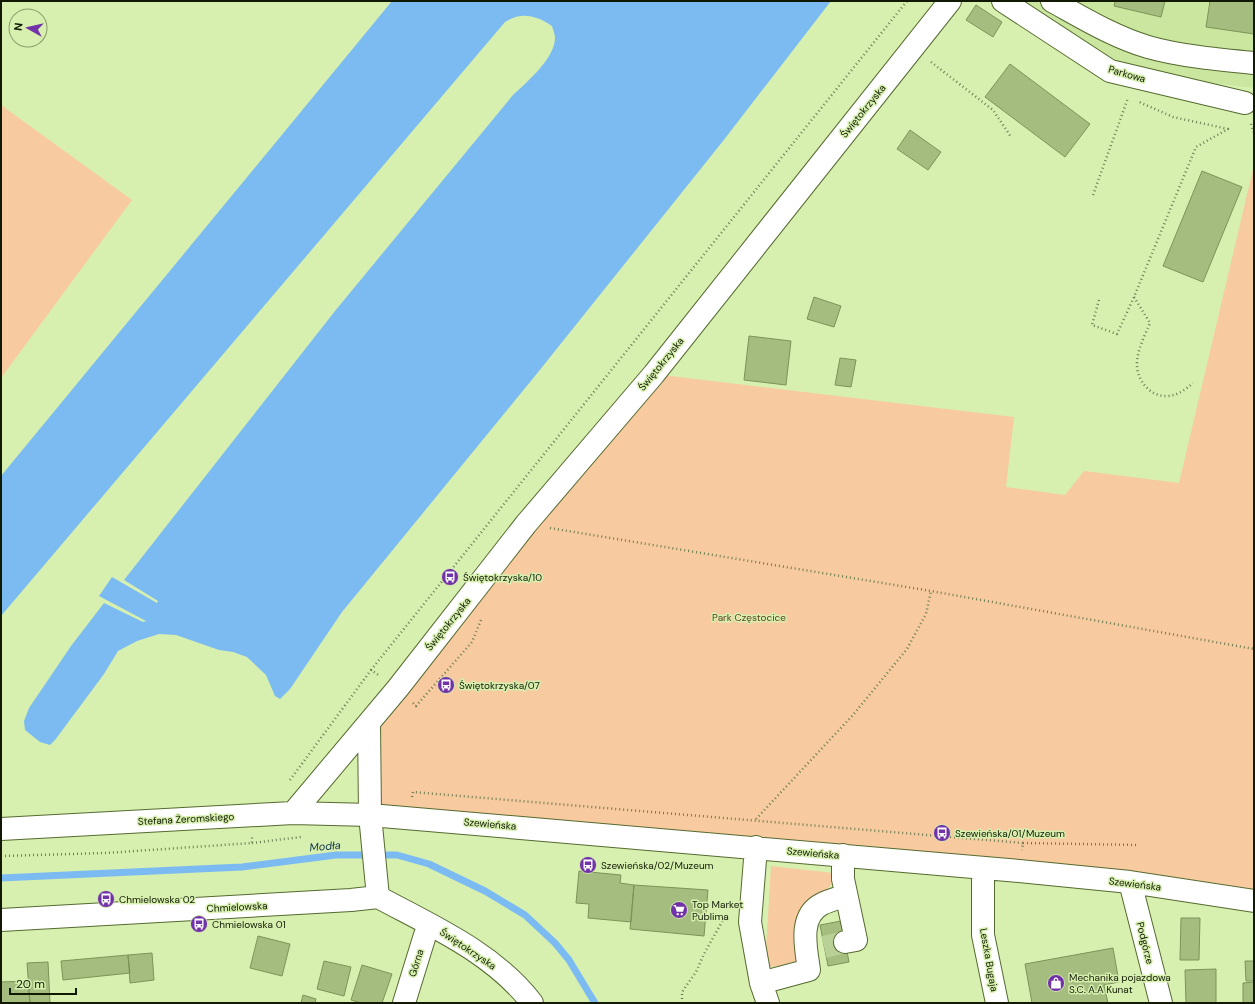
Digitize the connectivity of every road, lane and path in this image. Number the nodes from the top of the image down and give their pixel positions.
1 (907, 1) edge
2 (950, 1) edge
3 (1002, 1) edge
4 (1052, 1) edge
5 (913, 48) junction
6 (1254, 63) edge
7 (1245, 103) dead end
8 (1011, 138) dead end
9 (1093, 195) dead end
10 (1134, 297) junction
11 (1099, 300) dead end
12 (1193, 383) dead end
13 (526, 524) junction
14 (931, 591) junction
15 (483, 614) dead end
16 (1254, 649) edge
17 (371, 670) junction
18 (398, 688) junction
19 (369, 724) junction
20 (285, 785) dead end
21 (293, 813) junction
22 (370, 815) junction
23 (250, 816) junction
24 (408, 817) junction
25 (756, 820) junction
26 (1, 829) edge
27 (1023, 843) junction
28 (1138, 845) dead end
29 (756, 847) junction
30 (843, 855) junction
31 (1, 856) edge
32 (983, 868) junction
33 (1019, 871) junction
34 (1130, 882) junction
35 (846, 895) junction
36 (378, 897) junction
37 (1254, 901) edge
38 (1, 920) edge
39 (723, 920) dead end
40 (431, 925) junction
41 (845, 942) tunnel mouth
42 (761, 983) junction
43 (404, 1003) edge
44 (532, 1003) edge
45 (682, 1003) edge
46 (768, 1003) edge
47 (997, 1003) edge
48 (1161, 1003) edge

1 - 17 path
2 - 5 street, Świętokrzyska
3 - 7 street, Parkowa
4 - 6 street
5 - 8 path
5 - 13 street, Świętokrzyska
9 - 10 path
10 - 11 path
10 - 12 path
13 - 14 path
13 - 18 street, Świętokrzyska
14 - 16 path
14 - 25 path
15 - 18 path
17 - 18 path
17 - 20 path
18 - 19 street, Świętokrzyska
19 - 21 street, Świętokrzyska
19 - 22 street
21 - 22 street, Stefana Żeromskiego
21 - 23 street, Stefana Żeromskiego
22 - 24 street, Szewieńska
22 - 36 street
23 - 26 street, Stefana Żeromskiego
23 - 31 path
24 - 25 path
24 - 29 street, Szewieńska
25 - 27 path
27 - 28 path
27 - 33 path
29 - 30 street, Szewieńska
29 - 42 street
30 - 32 street, Szewieńska
30 - 35 street
32 - 33 street, Szewieńska
32 - 47 street, Leszka Bugaja
33 - 34 street, Szewieńska
34 - 37 street, Szewieńska
34 - 48 street, Podgórze
35 - 41 street
35 - 42 street
36 - 38 street, Chmielowska
36 - 40 street, Świętokrzyska
39 - 45 path
40 - 43 street, Górna
40 - 44 street, Świętokrzyska
42 - 46 street

